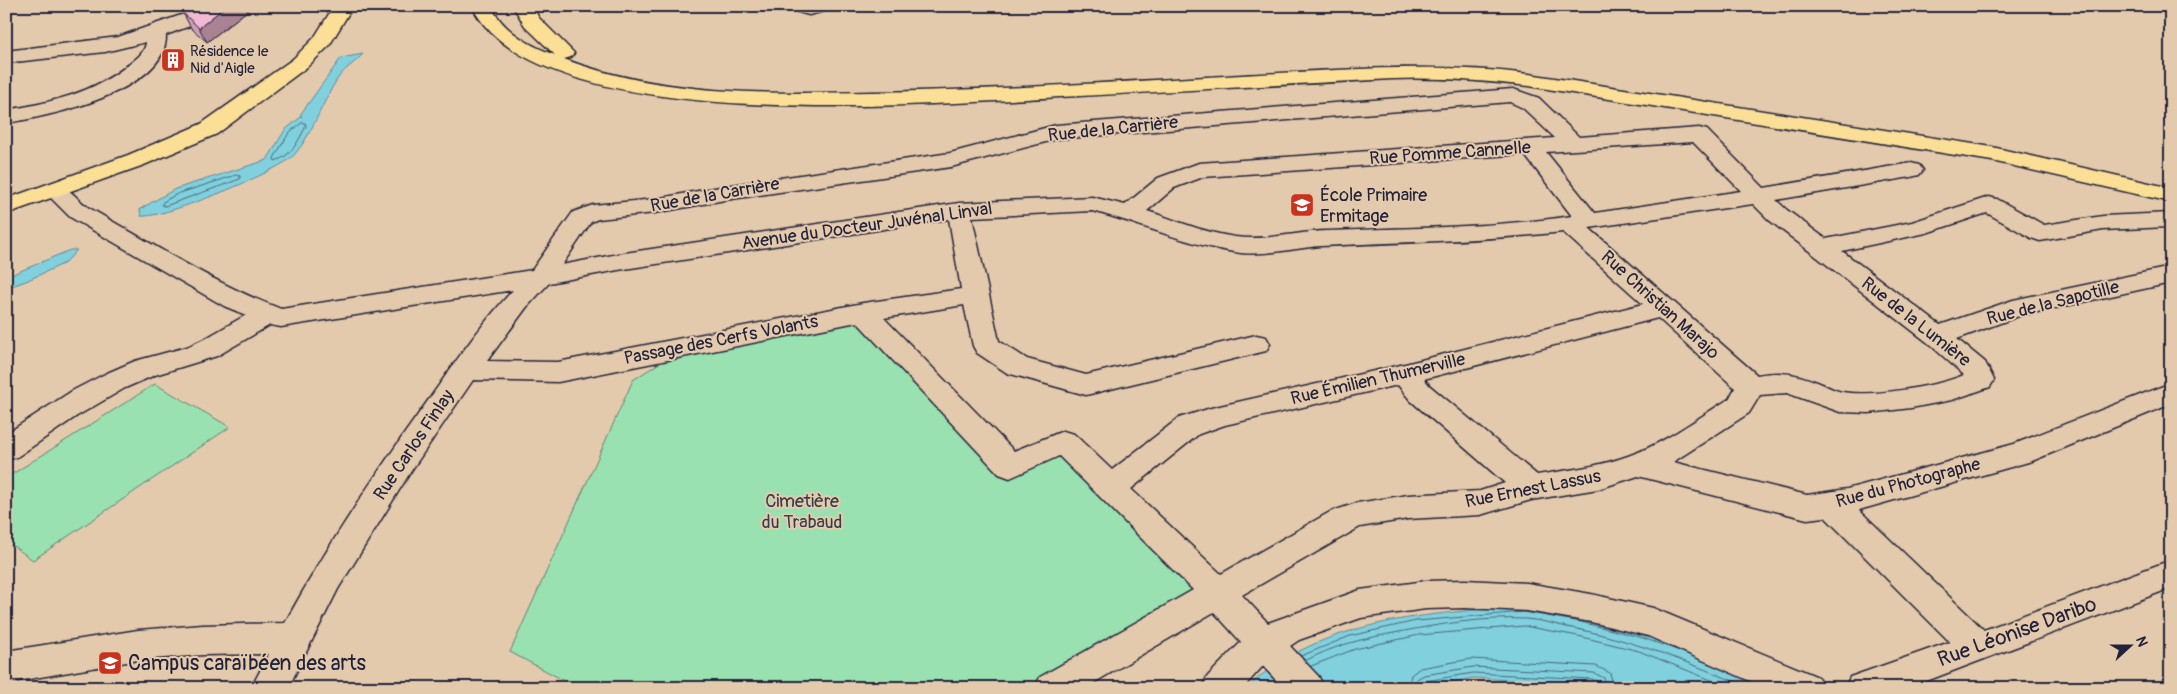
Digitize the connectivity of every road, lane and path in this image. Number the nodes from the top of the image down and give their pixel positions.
1 (225, 6) edge
2 (344, 6) edge
3 (467, 6) edge
4 (481, 6) edge
5 (502, 6) edge
6 (522, 6) edge
7 (798, 6) edge
8 (822, 6) edge
9 (156, 32) junction
10 (6, 57) edge
11 (566, 61) junction
12 (6, 117) edge
13 (1574, 144) junction
14 (1530, 147) junction
15 (1911, 170) dead end
16 (2171, 179) edge
17 (2143, 182) junction
18 (2171, 185) edge
19 (54, 190) junction
20 (2171, 195) edge
21 (1757, 196) junction
22 (6, 207) edge
23 (960, 210) junction
24 (1130, 213) junction
25 (2170, 215) edge
26 (582, 217) joint
27 (1580, 222) junction
28 (1820, 248) junction
29 (2171, 275) edge
30 (541, 276) junction
31 (975, 295) junction
32 (1663, 308) junction
33 (863, 312) junction
34 (268, 314) junction
35 (1937, 336) junction
36 (1256, 344) dead end
37 (465, 370) junction
38 (1405, 374) junction
39 (1751, 386) junction
40 (2171, 393) edge
41 (6, 449) edge
42 (1638, 465) junction
43 (1111, 488) junction
44 (1532, 488) junction
45 (1831, 503) junction
46 (2171, 574) edge
47 (1218, 593) junction
48 (296, 638) junction
49 (1979, 647) junction
50 (1272, 650) junction
51 (6, 667) edge
52 (269, 688) edge
53 (1053, 688) edge
54 (1220, 688) edge
55 (1306, 688) edge
56 (1805, 688) edge
57 (1863, 688) edge

1 - 9 street
2 - 19 main road
3 - 11 main road
4 - 11 main road
5 - 11 main road
6 - 11 main road
7 - 8 street
9 - 10 street
9 - 12 street
11 - 17 main road
11 - 17 main road
13 - 14 street, Rue Pomme Cannelle
13 - 21 street, Rue Pomme Cannelle
13 - 26 street, Rue de la Carrière
14 - 24 street, Rue Pomme Cannelle
14 - 27 street, Rue Christian Marajo
15 - 21 street, Avenue du Docteur Juvénal Linval
16 - 17 main road
17 - 18 main road
17 - 20 main road
17 - 25 main road
19 - 22 main road
19 - 34 street, Avenue du Docteur Juvénal Linval
21 - 27 street, Avenue du Docteur Juvénal Linval
21 - 28 street, Rue de la Lumière
23 - 24 street, Avenue du Docteur Juvénal Linval
23 - 30 street, Avenue du Docteur Juvénal Linval
23 - 31 street
24 - 27 street, Avenue du Docteur Juvénal Linval
25 - 28 street
26 - 30 street, Rue Carlos Finlay
27 - 32 street, Rue Christian Marajo
28 - 35 street, Rue de la Lumière
29 - 35 street, Rue de la Sapotille
30 - 34 street, Avenue du Docteur Juvénal Linval
30 - 37 street, Rue Carlos Finlay
31 - 33 street, Passage des Cerfs Volants
31 - 36 street
32 - 38 street, Rue Émilien Thumerville
32 - 39 street, Rue Christian Marajo
33 - 37 street, Passage des Cerfs Volants
33 - 43 street
34 - 41 street
35 - 39 street, Rue de la Lumière
37 - 48 street, Rue Carlos Finlay
38 - 43 street, Rue Émilien Thumerville
38 - 44 street
39 - 42 street, Rue Ernest Lassus
40 - 45 street, Rue du Photographe
42 - 44 street, Rue Ernest Lassus
42 - 45 street, Rue du Photographe
43 - 47 street
44 - 47 street, Rue Ernest Lassus
45 - 49 street
46 - 49 street, Rue Léonise Daribo
47 - 50 street
47 - 53 street, Rue Ernest Lassus
48 - 51 street
48 - 52 street, Rue Carlos Finlay
49 - 57 street, Rue Léonise Daribo
50 - 54 street
50 - 55 street
50 - 56 street

